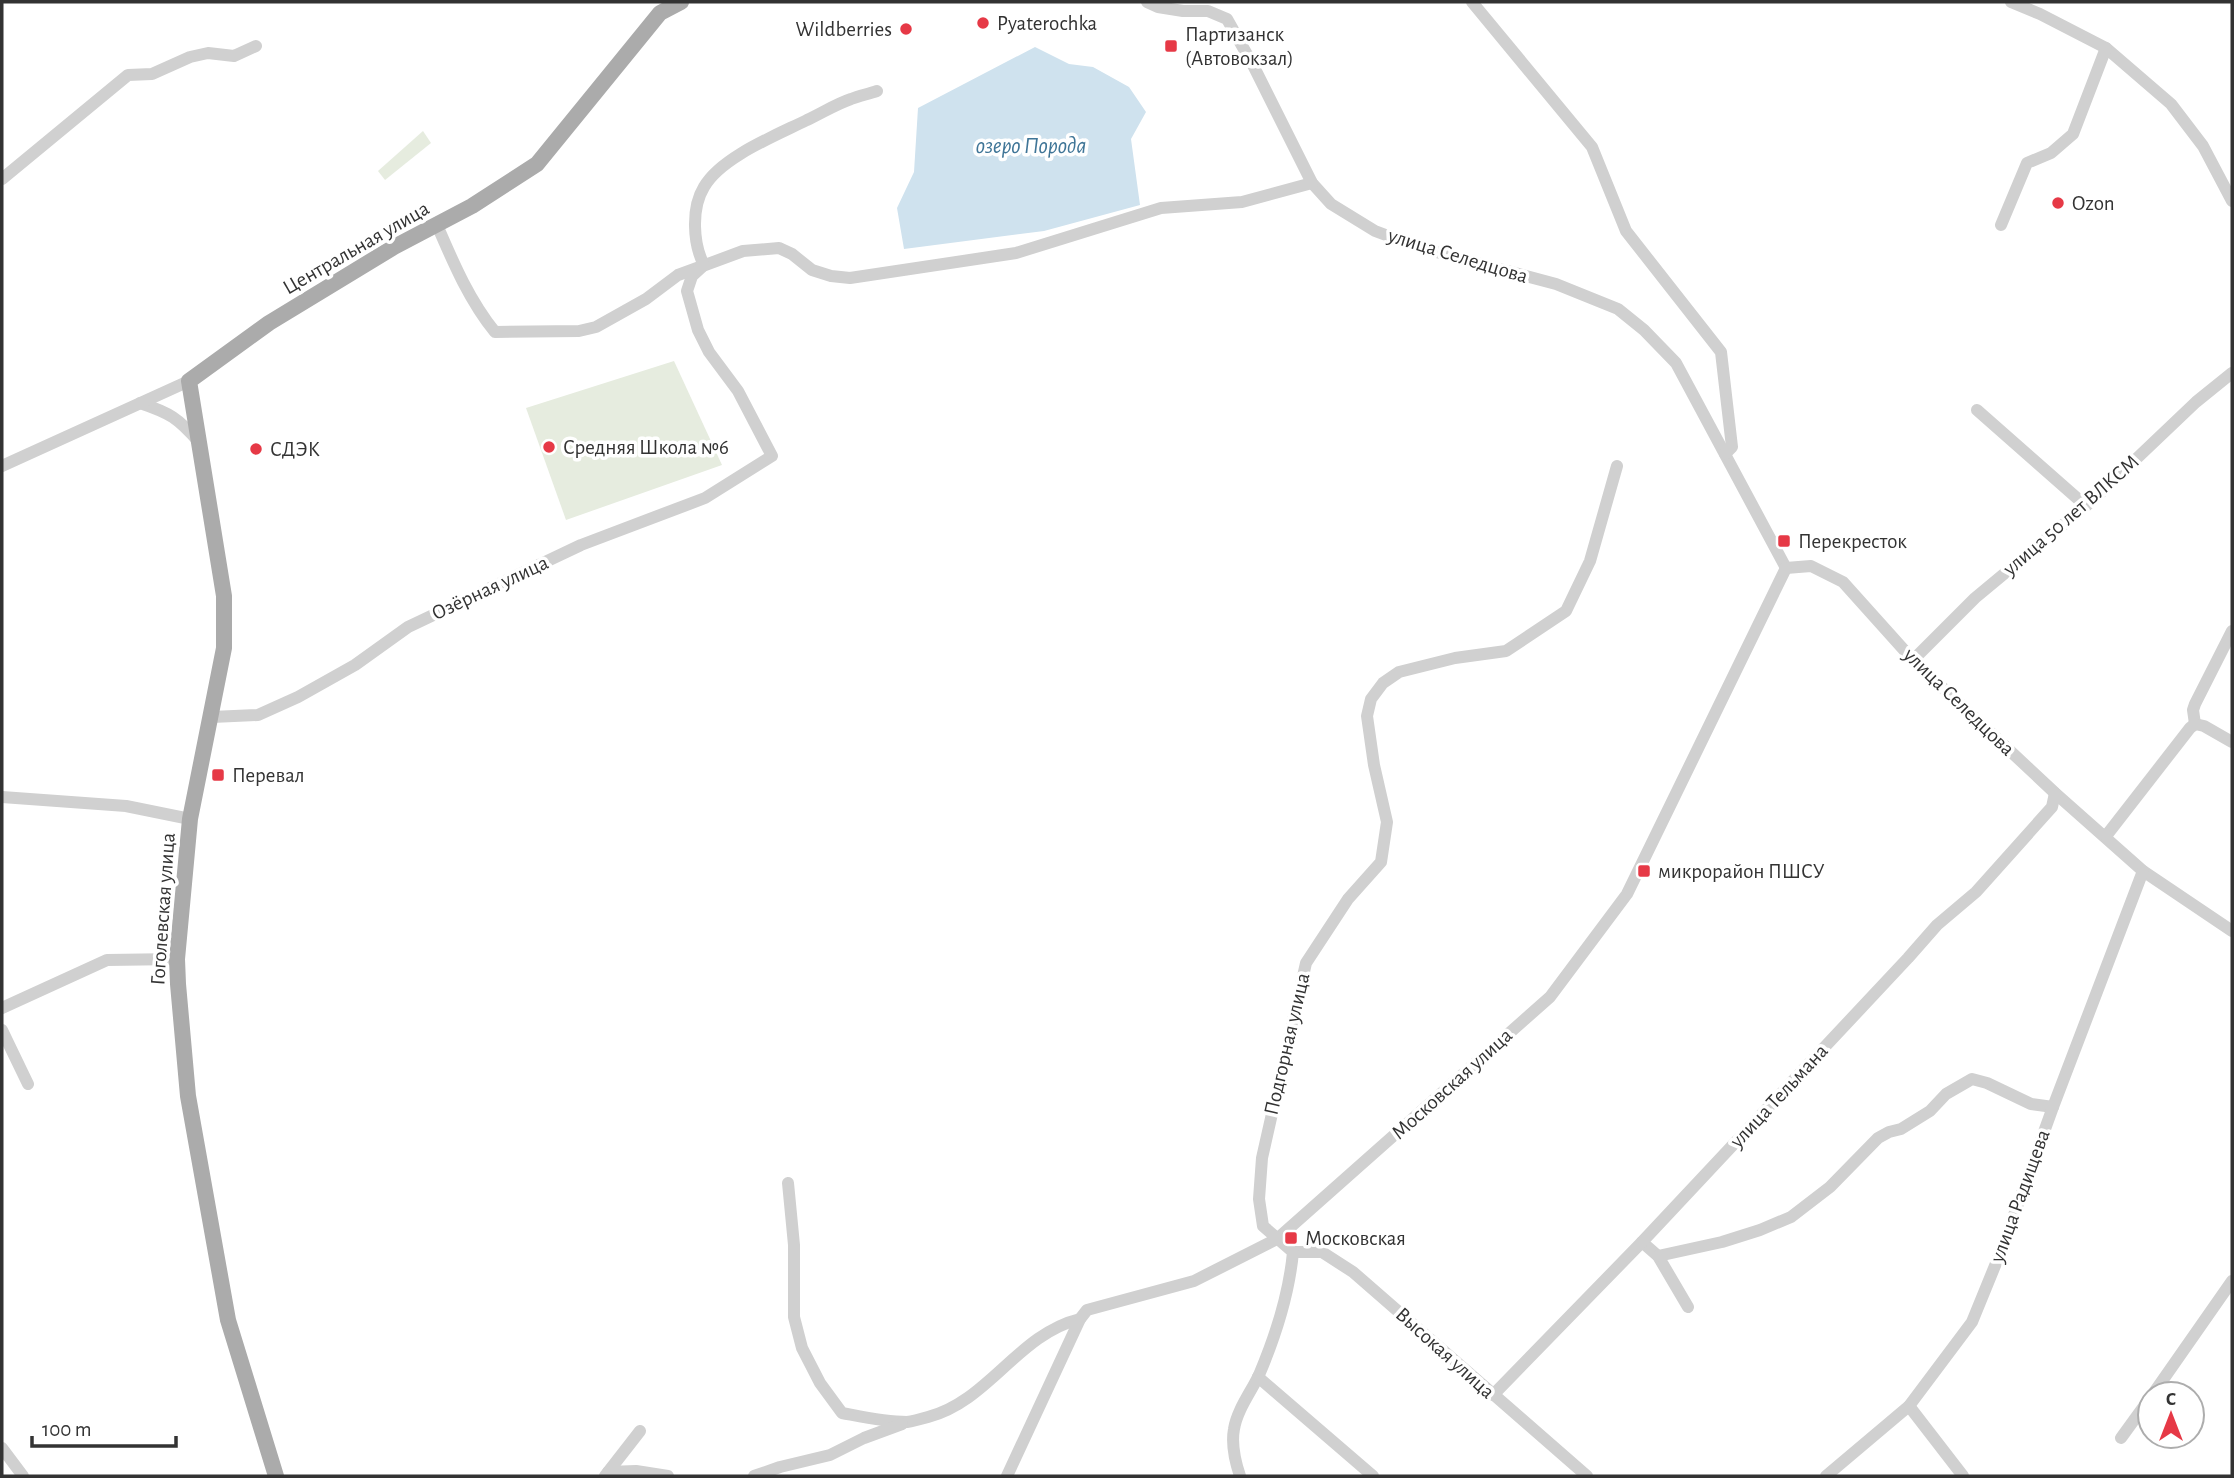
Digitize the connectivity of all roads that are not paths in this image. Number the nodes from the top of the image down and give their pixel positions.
1 (681, 2) edge
2 (1147, 2) edge
3 (1472, 2) edge
4 (2011, 2) edge
5 (659, 7) edge
6 (256, 46) dead end
7 (2106, 48) junction
8 (877, 91) dead end
9 (2, 179) edge
10 (1312, 183) junction
11 (2232, 201) edge
12 (437, 225) junction
13 (2001, 225) dead end
14 (704, 265) junction
15 (2232, 373) edge
16 (189, 381) junction
17 (140, 403) junction
18 (1977, 411) dead end
19 (199, 442) junction
20 (1725, 454) junction
21 (2, 466) edge
22 (1617, 466) dead end
23 (2086, 506) junction
24 (1786, 568) junction
25 (2232, 631) edge
26 (1913, 660) junction
27 (212, 717) junction
28 (2196, 724) junction
29 (2232, 742) edge
30 (2055, 793) junction
31 (2, 797) edge
32 (190, 818) junction
33 (2106, 836) junction
34 (2143, 871) junction
35 (2232, 931) edge
36 (177, 959) junction
37 (2, 1008) edge
38 (2, 1030) edge
39 (28, 1084) dead end
40 (2053, 1107) junction
41 (788, 1183) dead end
42 (1277, 1239) junction
43 (1642, 1242) junction
44 (1293, 1252) junction
45 (1658, 1256) junction
46 (2232, 1281) edge
47 (1688, 1307) dead end
48 (1080, 1319) junction
49 (1258, 1377) junction
50 (2162, 1380) edge
51 (1493, 1395) junction
52 (1909, 1405) junction
53 (2136, 1417) edge
54 (909, 1422) junction
55 (640, 1431) dead end
56 (2121, 1438) dead end
57 (2, 1448) edge
58 (606, 1474) edge
59 (23, 1476) edge
60 (276, 1476) edge
61 (668, 1476) edge
62 (754, 1476) edge
63 (1007, 1476) edge
64 (1240, 1476) edge
65 (1373, 1476) edge
66 (1587, 1476) edge
67 (1826, 1476) edge
68 (1962, 1476) edge

1 - 5 main road, Центральная улица
2 - 10 street, улица Селедцова
3 - 20 street
4 - 7 street
5 - 12 main road, Центральная улица
6 - 9 street
7 - 11 street
7 - 13 street
8 - 14 street
10 - 14 street
10 - 20 street, улица Селедцова
12 - 14 street
12 - 16 main road, Центральная улица
14 - 27 street, Озёрная улица
15 - 23 street, улица 50 лет ВЛКСМ
16 - 17 street, Центральная улица
16 - 19 main road, Гоголевская улица
17 - 19 street
17 - 21 street, Центральная улица
18 - 23 street
19 - 27 main road, Гоголевская улица
20 - 24 street, улица Селедцова
22 - 42 street, Подгорная улица
23 - 26 street, улица 50 лет ВЛКСМ
24 - 26 street, улица Селедцова
24 - 42 street, Московская улица
25 - 28 street
26 - 30 street, улица Селедцова
27 - 32 main road, Гоголевская улица
28 - 29 street
28 - 33 street
30 - 33 street, улица Селедцова
30 - 43 street, улица Тельмана
31 - 32 street
32 - 36 main road, Гоголевская улица
33 - 34 street, улица Селедцова
34 - 35 street, улица Селедцова
34 - 40 street, улица Радищева
36 - 37 street
36 - 60 main road, Гоголевская улица
38 - 39 street
40 - 45 street
40 - 52 street, улица Радищева
41 - 54 street
42 - 44 street
42 - 48 street, Московская улица
43 - 45 street
43 - 51 street, улица Тельмана
44 - 49 street
44 - 51 street, Высокая улица
45 - 47 street
46 - 50 street
48 - 54 street, Московская улица
48 - 63 street
49 - 64 street
49 - 65 street
51 - 66 street, Высокая улица
52 - 67 street, улица Радищева
52 - 68 street
53 - 56 street
54 - 62 street, Московская улица
55 - 58 street
57 - 59 street
58 - 61 street

